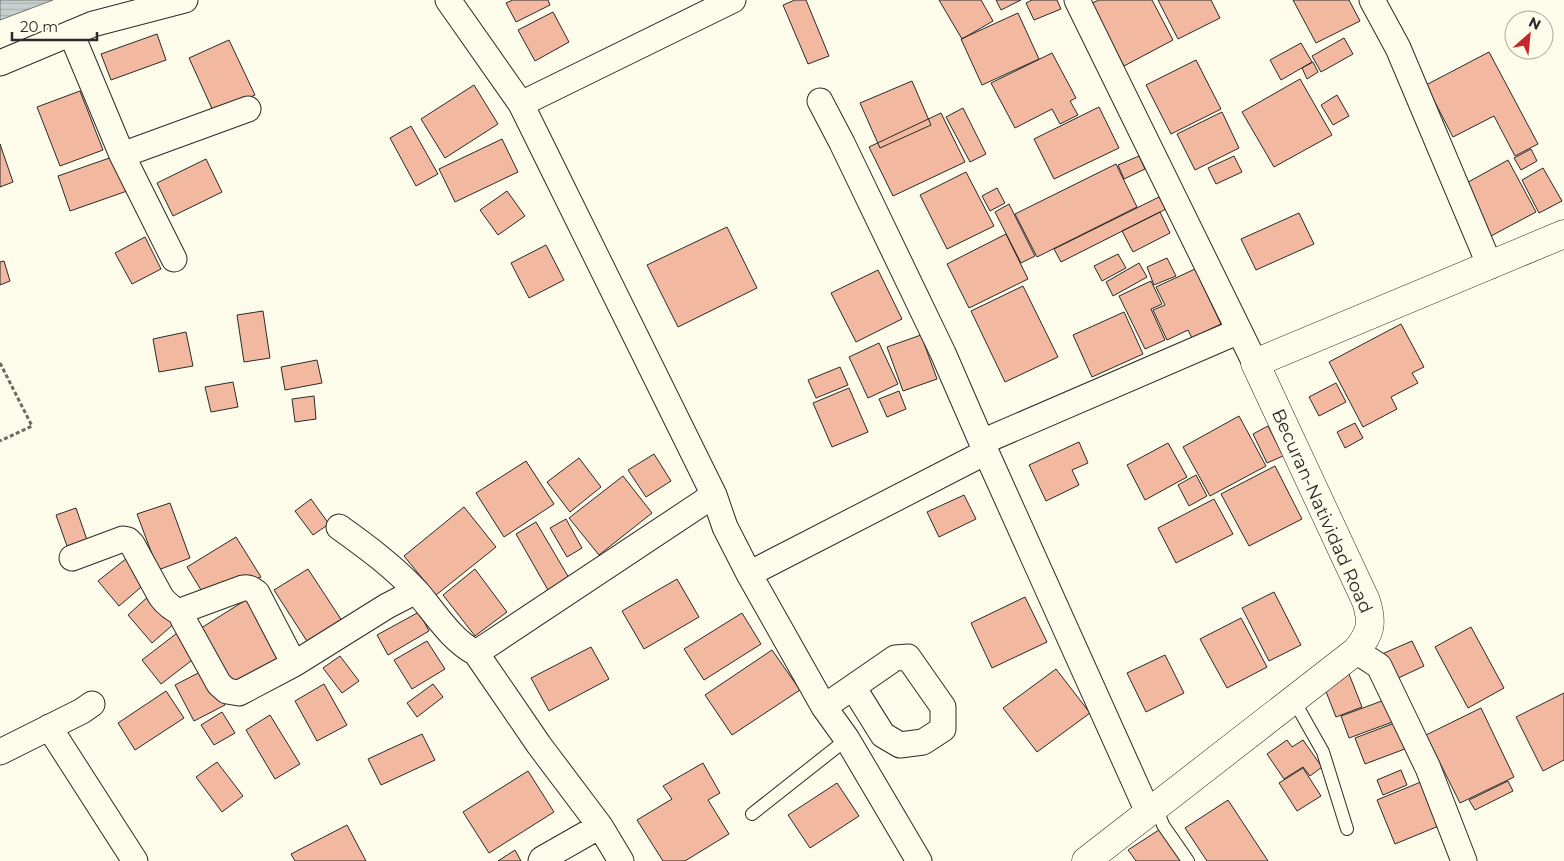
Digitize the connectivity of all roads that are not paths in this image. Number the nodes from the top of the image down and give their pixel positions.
1 (185, 0) edge
2 (448, 0) edge
3 (733, 0) edge
4 (1077, 0) edge
5 (1372, 0) edge
6 (71, 33) junction
7 (0, 63) edge
8 (820, 101) dead end
9 (521, 104) junction
10 (248, 109) dead end
11 (122, 155) junction
12 (1564, 234) edge
13 (174, 259) dead end
14 (1490, 266) junction
15 (1239, 331) junction
16 (1255, 363) junction
17 (984, 447) junction
18 (714, 495) junction
19 (339, 527) dead end
20 (72, 558) dead end
21 (750, 574) junction
22 (416, 591) junction
23 (183, 614) junction
24 (1356, 651) junction
25 (476, 653) junction
26 (294, 664) junction
27 (853, 687) dead end
28 (1293, 699) junction
29 (92, 704) dead end
30 (824, 707) junction
31 (49, 728) junction
32 (847, 739) junction
33 (0, 752) edge
34 (1152, 809) junction
35 (752, 814) dead end
36 (600, 826) junction
37 (1347, 829) dead end
38 (135, 861) edge
39 (541, 861) edge
40 (621, 861) edge
41 (919, 861) edge
42 (1086, 861) edge
43 (1188, 861) edge
44 (1464, 861) edge

1 - 6 street
2 - 9 street
3 - 9 street
4 - 15 street
5 - 14 street
6 - 7 street
6 - 11 street
8 - 17 street
9 - 18 street
10 - 11 street
11 - 13 street
12 - 14 street
14 - 16 street
15 - 16 street
15 - 17 street
16 - 24 street, Becuran-Natividad Road
17 - 21 street
17 - 34 street
18 - 21 street
18 - 25 street
19 - 22 street
20 - 23 street
21 - 30 street
22 - 25 street
22 - 26 street
23 - 26 street
23 - 26 street
24 - 28 street, Becuran-Natividad Road
24 - 44 street
25 - 36 street
27 - 30 street
28 - 34 street, Becuran-Natividad Road
28 - 37 lane
29 - 31 street
30 - 32 street
31 - 33 street
31 - 38 street
32 - 35 lane
32 - 41 street
34 - 42 street, Becuran-Natividad Road
34 - 43 lane
36 - 39 street
36 - 40 street

